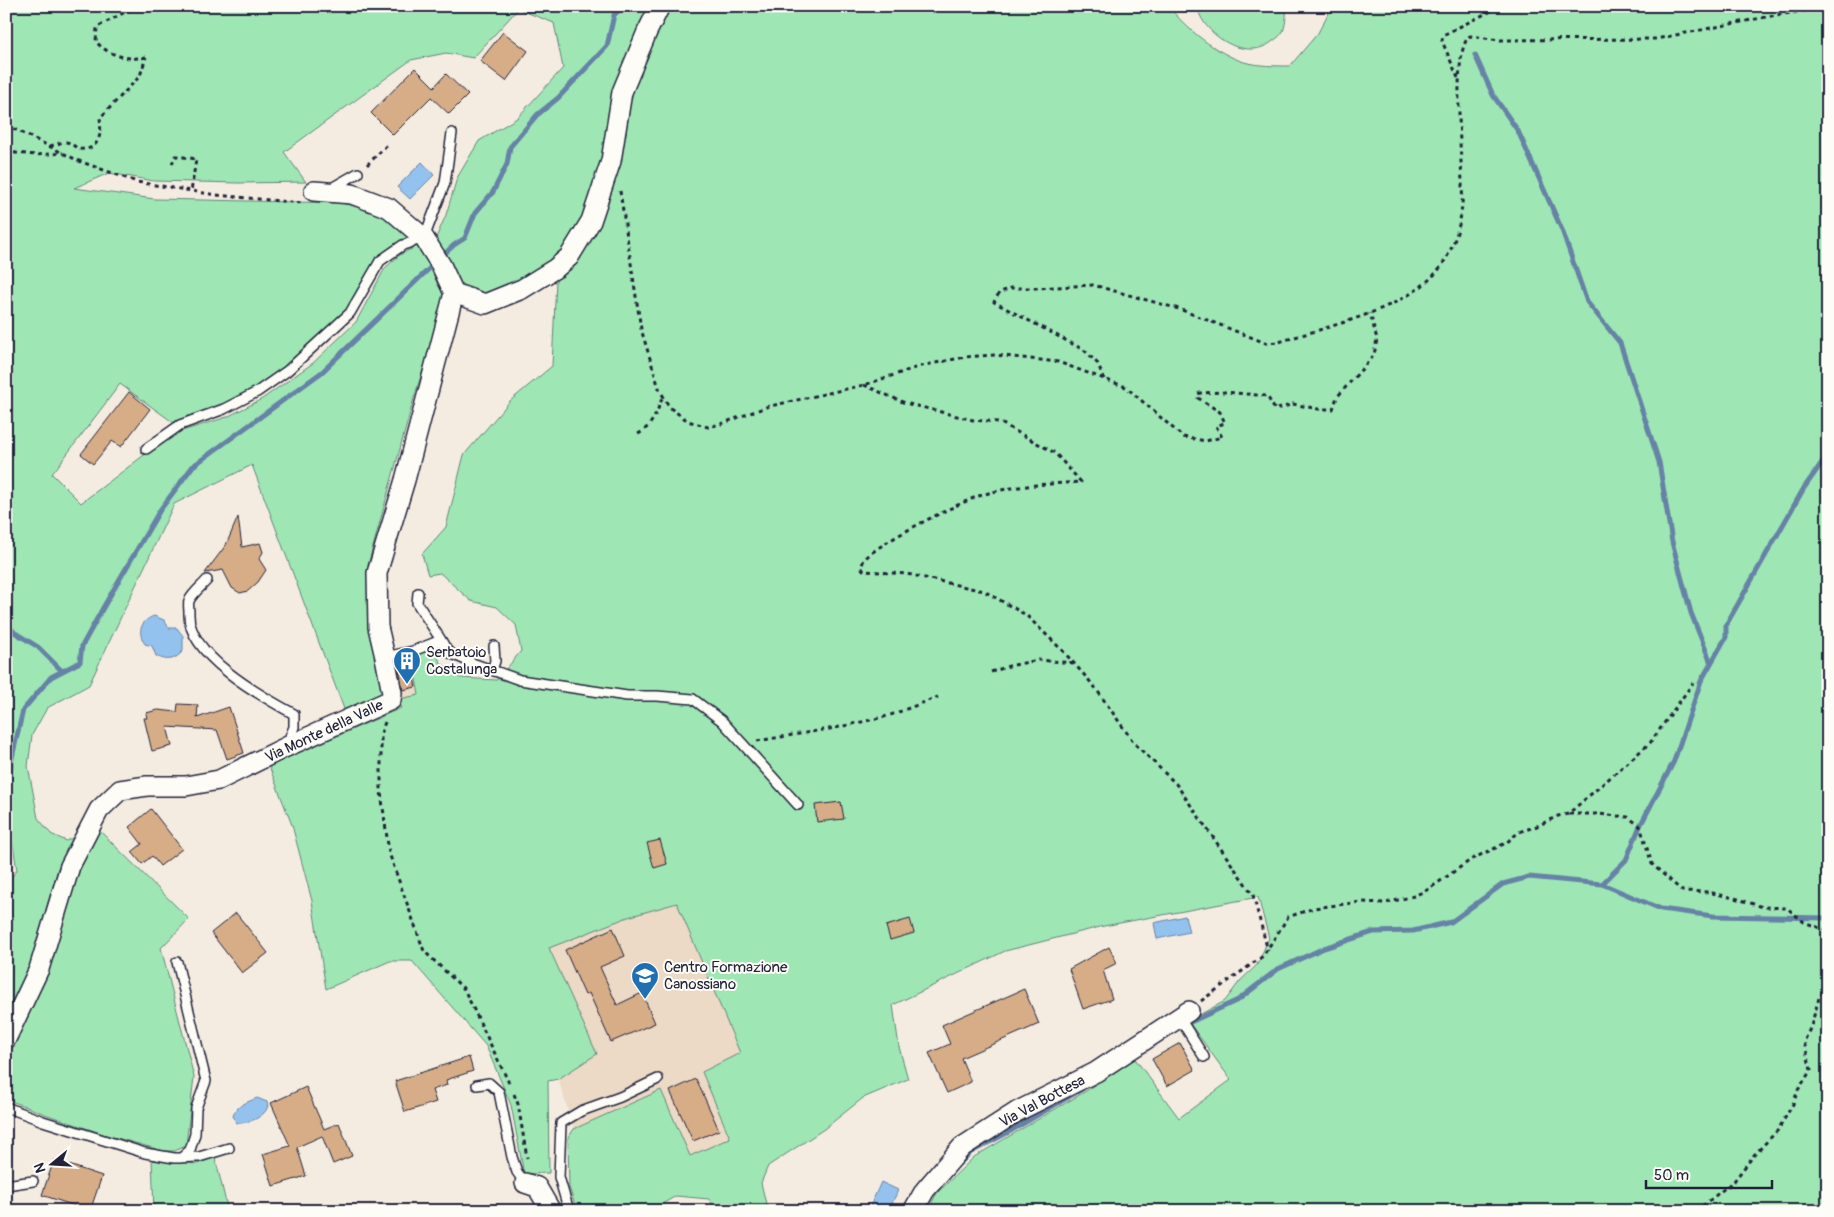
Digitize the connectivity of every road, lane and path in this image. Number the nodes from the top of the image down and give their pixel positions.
1 (152, 6) edge
2 (660, 6) edge
3 (1501, 6) edge
4 (1828, 8) edge
5 (1459, 78) junction
6 (6, 125) edge
7 (452, 133) dead end
8 (388, 144) dead end
9 (50, 146) junction
10 (6, 152) edge
11 (64, 153) junction
12 (611, 161) junction
13 (172, 164) dead end
14 (358, 173) joint
15 (191, 192) junction
16 (317, 195) junction
17 (424, 238) junction
18 (454, 293) junction
19 (1370, 313) junction
20 (1104, 379) junction
21 (864, 385) junction
22 (663, 395) junction
23 (638, 434) dead end
24 (146, 449) dead end
25 (207, 580) dead end
26 (418, 592) dead end
27 (441, 640) junction
28 (494, 646) dead end
29 (385, 658) junction
30 (1074, 663) junction
31 (492, 670) junction
32 (991, 672) dead end
33 (1693, 683) dead end
34 (397, 697) junction
35 (938, 697) dead end
36 (742, 744) junction
37 (286, 746) junction
38 (798, 805) dead end
39 (1568, 814) junction
40 (1828, 931) edge
41 (1268, 951) junction
42 (178, 962) dead end
43 (1828, 986) edge
44 (1186, 1020) junction
45 (6, 1038) edge
46 (1204, 1058) dead end
47 (658, 1079) dead end
48 (477, 1085) dead end
49 (6, 1107) edge
50 (229, 1148) dead end
51 (181, 1158) junction
52 (528, 1160) dead end
53 (34, 1181) dead end
54 (525, 1183) joint
55 (6, 1185) edge
56 (551, 1211) edge
57 (569, 1211) edge
58 (913, 1211) edge
59 (1696, 1211) edge

1 - 9 path
2 - 12 street
3 - 5 path
4 - 5 path
5 - 19 path
6 - 9 path
7 - 17 lane
8 - 14 path
9 - 11 path
10 - 11 path
11 - 15 path
12 - 18 street
12 - 22 path
13 - 15 path
14 - 16 lane
15 - 16 path
16 - 17 street
17 - 18 street
17 - 24 lane
18 - 29 street, Via Monte della Valle
19 - 20 path
19 - 20 path
20 - 21 path
21 - 22 path
21 - 30 path
22 - 23 path
25 - 37 lane
26 - 27 lane
27 - 29 lane
27 - 31 lane
28 - 31 lane
29 - 34 street, Via Monte della Valle
30 - 32 path
30 - 41 path
31 - 36 lane
33 - 39 path
34 - 37 street, Via Monte della Valle
34 - 52 path
35 - 36 path
36 - 38 lane
37 - 45 street, Via Monte della Valle
39 - 40 path
39 - 41 path
41 - 44 path
42 - 51 lane
43 - 59 path
44 - 46 lane
44 - 58 street, Via Val Bottesa
47 - 57 lane
48 - 54 lane
49 - 51 lane
50 - 51 lane
53 - 55 lane
54 - 56 street

